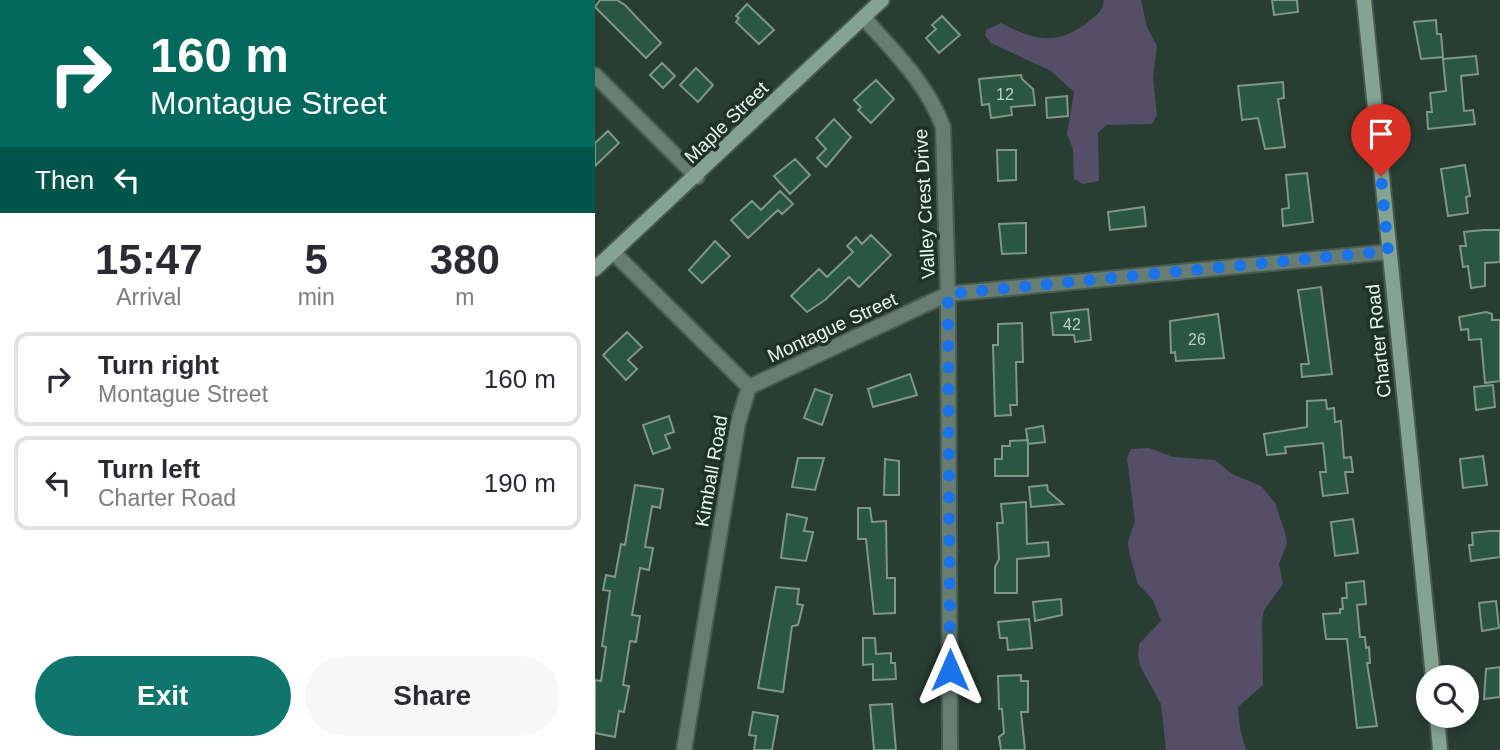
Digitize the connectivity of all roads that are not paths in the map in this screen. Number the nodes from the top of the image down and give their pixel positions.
1 (882, 0) edge
2 (1364, 0) edge
3 (864, 18) junction
4 (595, 75) edge
5 (697, 177) junction
6 (1388, 251) junction
7 (614, 253) junction
8 (595, 269) edge
9 (948, 294) junction
10 (749, 387) junction
11 (1432, 665) edge
12 (1438, 728) edge
13 (684, 750) edge
14 (950, 750) edge
15 (1440, 750) edge

1 - 3 street, Maple Street
2 - 6 street, Charter Road
3 - 5 street, Maple Street
3 - 9 street, Valley Crest Drive
4 - 5 street
5 - 7 street, Maple Street
6 - 9 street, Montague Street
6 - 11 street, Charter Road
7 - 8 street, Maple Street
7 - 10 street
9 - 10 street, Montague Street
9 - 14 street, Valley Crest Drive
10 - 13 street, Kimball Road
12 - 15 street

